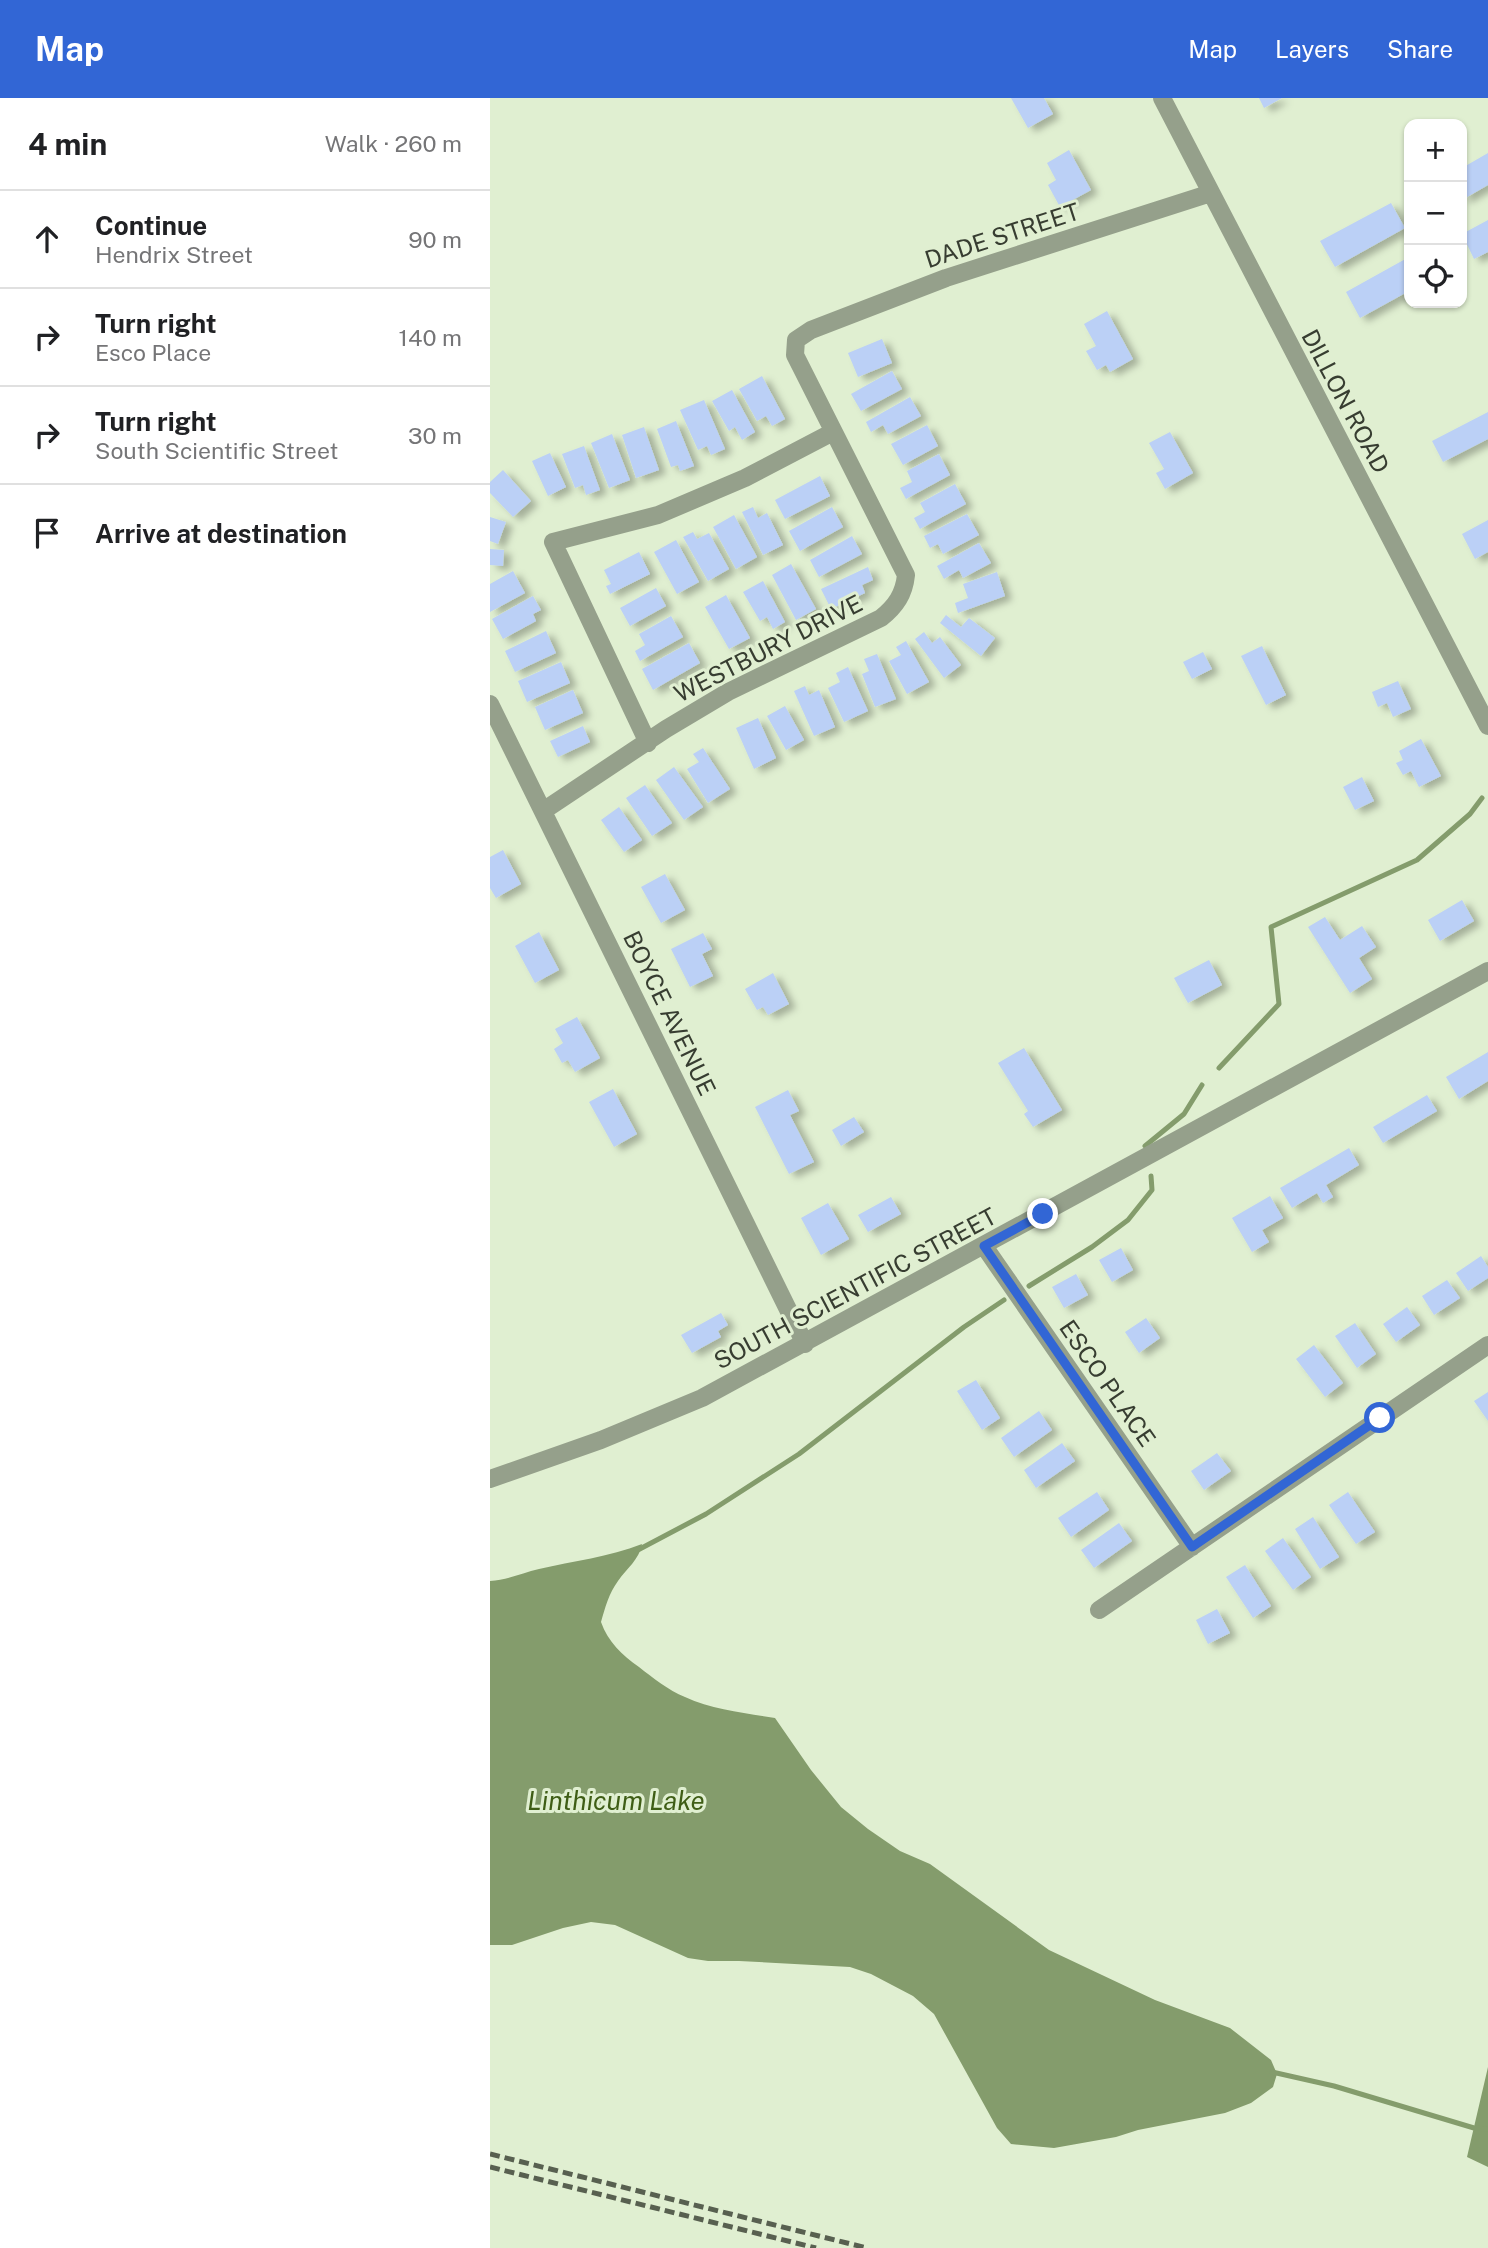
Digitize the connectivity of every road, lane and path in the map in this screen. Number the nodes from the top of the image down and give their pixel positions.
1 (1161, 98) edge
2 (1211, 193) junction
3 (811, 330) joint
4 (833, 432) junction
5 (490, 704) edge
6 (1488, 726) edge
7 (648, 743) junction
8 (542, 811) junction
9 (1488, 971) edge
10 (984, 1246) junction
11 (805, 1344) junction
12 (1488, 1345) edge
13 (490, 1479) edge
14 (1192, 1547) junction
15 (1099, 1610) dead end

1 - 2 street, DILLON ROAD
2 - 3 street, DADE STREET
2 - 6 street, DILLON ROAD
3 - 4 street, WESTBURY DRIVE
4 - 7 street, WESTBURY DRIVE
4 - 7 street
5 - 8 street, BOYCE AVENUE
7 - 8 street, WESTBURY DRIVE
8 - 11 street, BOYCE AVENUE
9 - 10 street, SOUTH SCIENTIFIC STREET
10 - 11 street, SOUTH SCIENTIFIC STREET
10 - 14 street, ESCO PLACE
11 - 13 street, SOUTH SCIENTIFIC STREET
12 - 14 street
14 - 15 street

